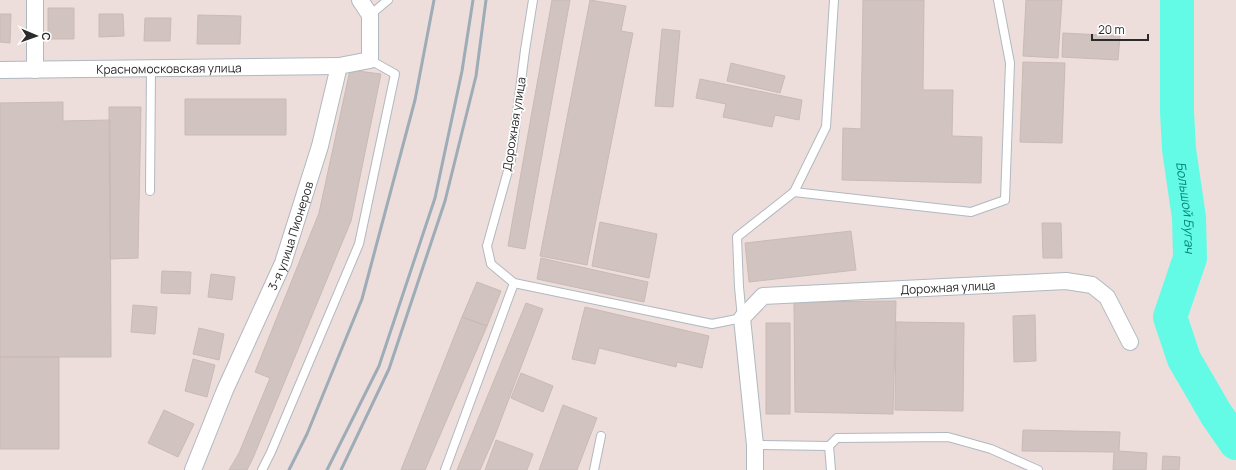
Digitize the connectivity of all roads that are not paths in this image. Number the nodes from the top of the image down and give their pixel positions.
1 (35, 0) edge
2 (360, 0) edge
3 (388, 0) edge
4 (533, 0) edge
5 (834, 0) edge
6 (998, 0) edge
7 (370, 15) junction
8 (370, 60) junction
9 (339, 66) junction
10 (151, 69) junction
11 (0, 70) edge
12 (35, 70) junction
13 (150, 191) dead end
14 (794, 192) junction
15 (514, 283) junction
16 (742, 318) junction
17 (1130, 342) dead end
18 (601, 436) dead end
19 (755, 445) junction
20 (829, 446) junction
21 (193, 470) edge
22 (262, 470) edge
23 (445, 470) edge
24 (594, 470) edge
25 (754, 470) edge
26 (831, 470) edge
27 (1038, 470) edge

1 - 12 street
2 - 7 street
3 - 7 lane
4 - 15 lane, Дорожная улица
5 - 14 lane
6 - 14 lane
7 - 8 street
8 - 9 street
8 - 22 lane
9 - 10 street, Красномосковская улица
9 - 21 street, 3-я улица Пионеров
10 - 12 street, Красномосковская улица
10 - 13 lane
11 - 12 street, Красномосковская улица
14 - 16 lane
15 - 16 lane, Дорожная улица
15 - 23 lane
16 - 17 street, Дорожная улица
16 - 19 street
18 - 24 lane
19 - 20 lane
19 - 25 street
20 - 26 lane
20 - 27 lane

